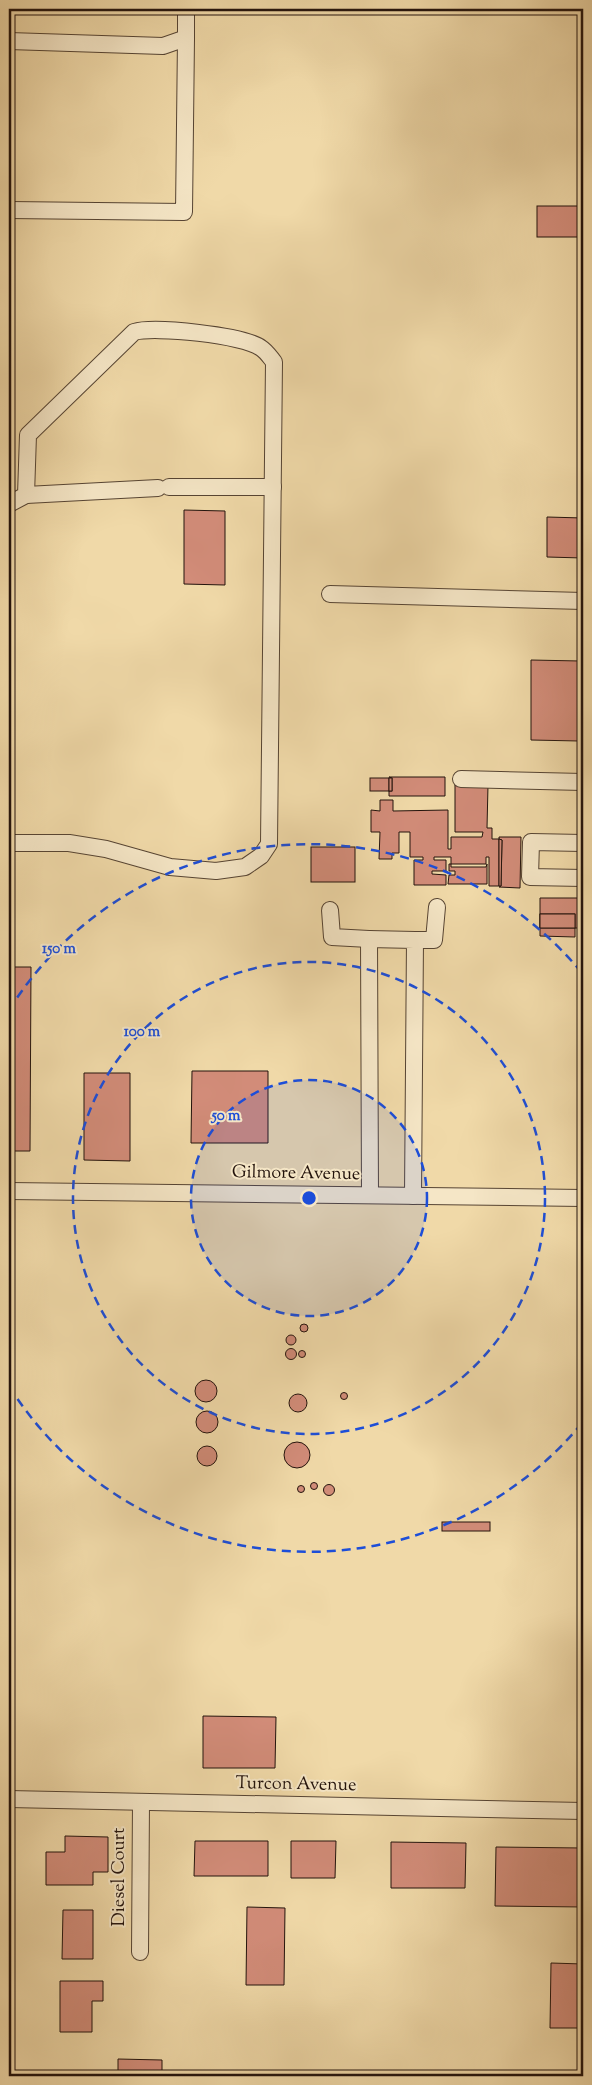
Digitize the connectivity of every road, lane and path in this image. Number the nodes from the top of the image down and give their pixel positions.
1 (186, 9) edge
2 (186, 38) junction
3 (9, 41) edge
4 (9, 210) edge
5 (273, 487) junction
6 (26, 495) junction
7 (9, 504) edge
8 (330, 594) dead end
9 (583, 601) edge
10 (461, 779) dead end
11 (583, 782) edge
12 (9, 843) edge
13 (583, 843) edge
14 (583, 878) edge
15 (437, 907) dead end
16 (330, 910) dead end
17 (369, 939) junction
18 (415, 940) junction
19 (9, 1191) edge
20 (370, 1195) junction
21 (413, 1196) junction
22 (583, 1198) edge
23 (9, 1799) edge
24 (141, 1802) junction
25 (583, 1811) edge
26 (140, 1952) dead end

1 - 2 street
2 - 3 street
2 - 4 street
5 - 6 street
5 - 6 street
5 - 12 street
6 - 7 street
8 - 9 street
10 - 11 street
13 - 14 street
15 - 18 street
16 - 17 street
17 - 18 street
17 - 20 street
18 - 21 street
19 - 20 street, Gilmore Avenue
20 - 21 street, Gilmore Avenue
21 - 22 street, Gilmore Avenue
23 - 24 street, Turcon Avenue
24 - 25 street, Turcon Avenue
24 - 26 street, Diesel Court

